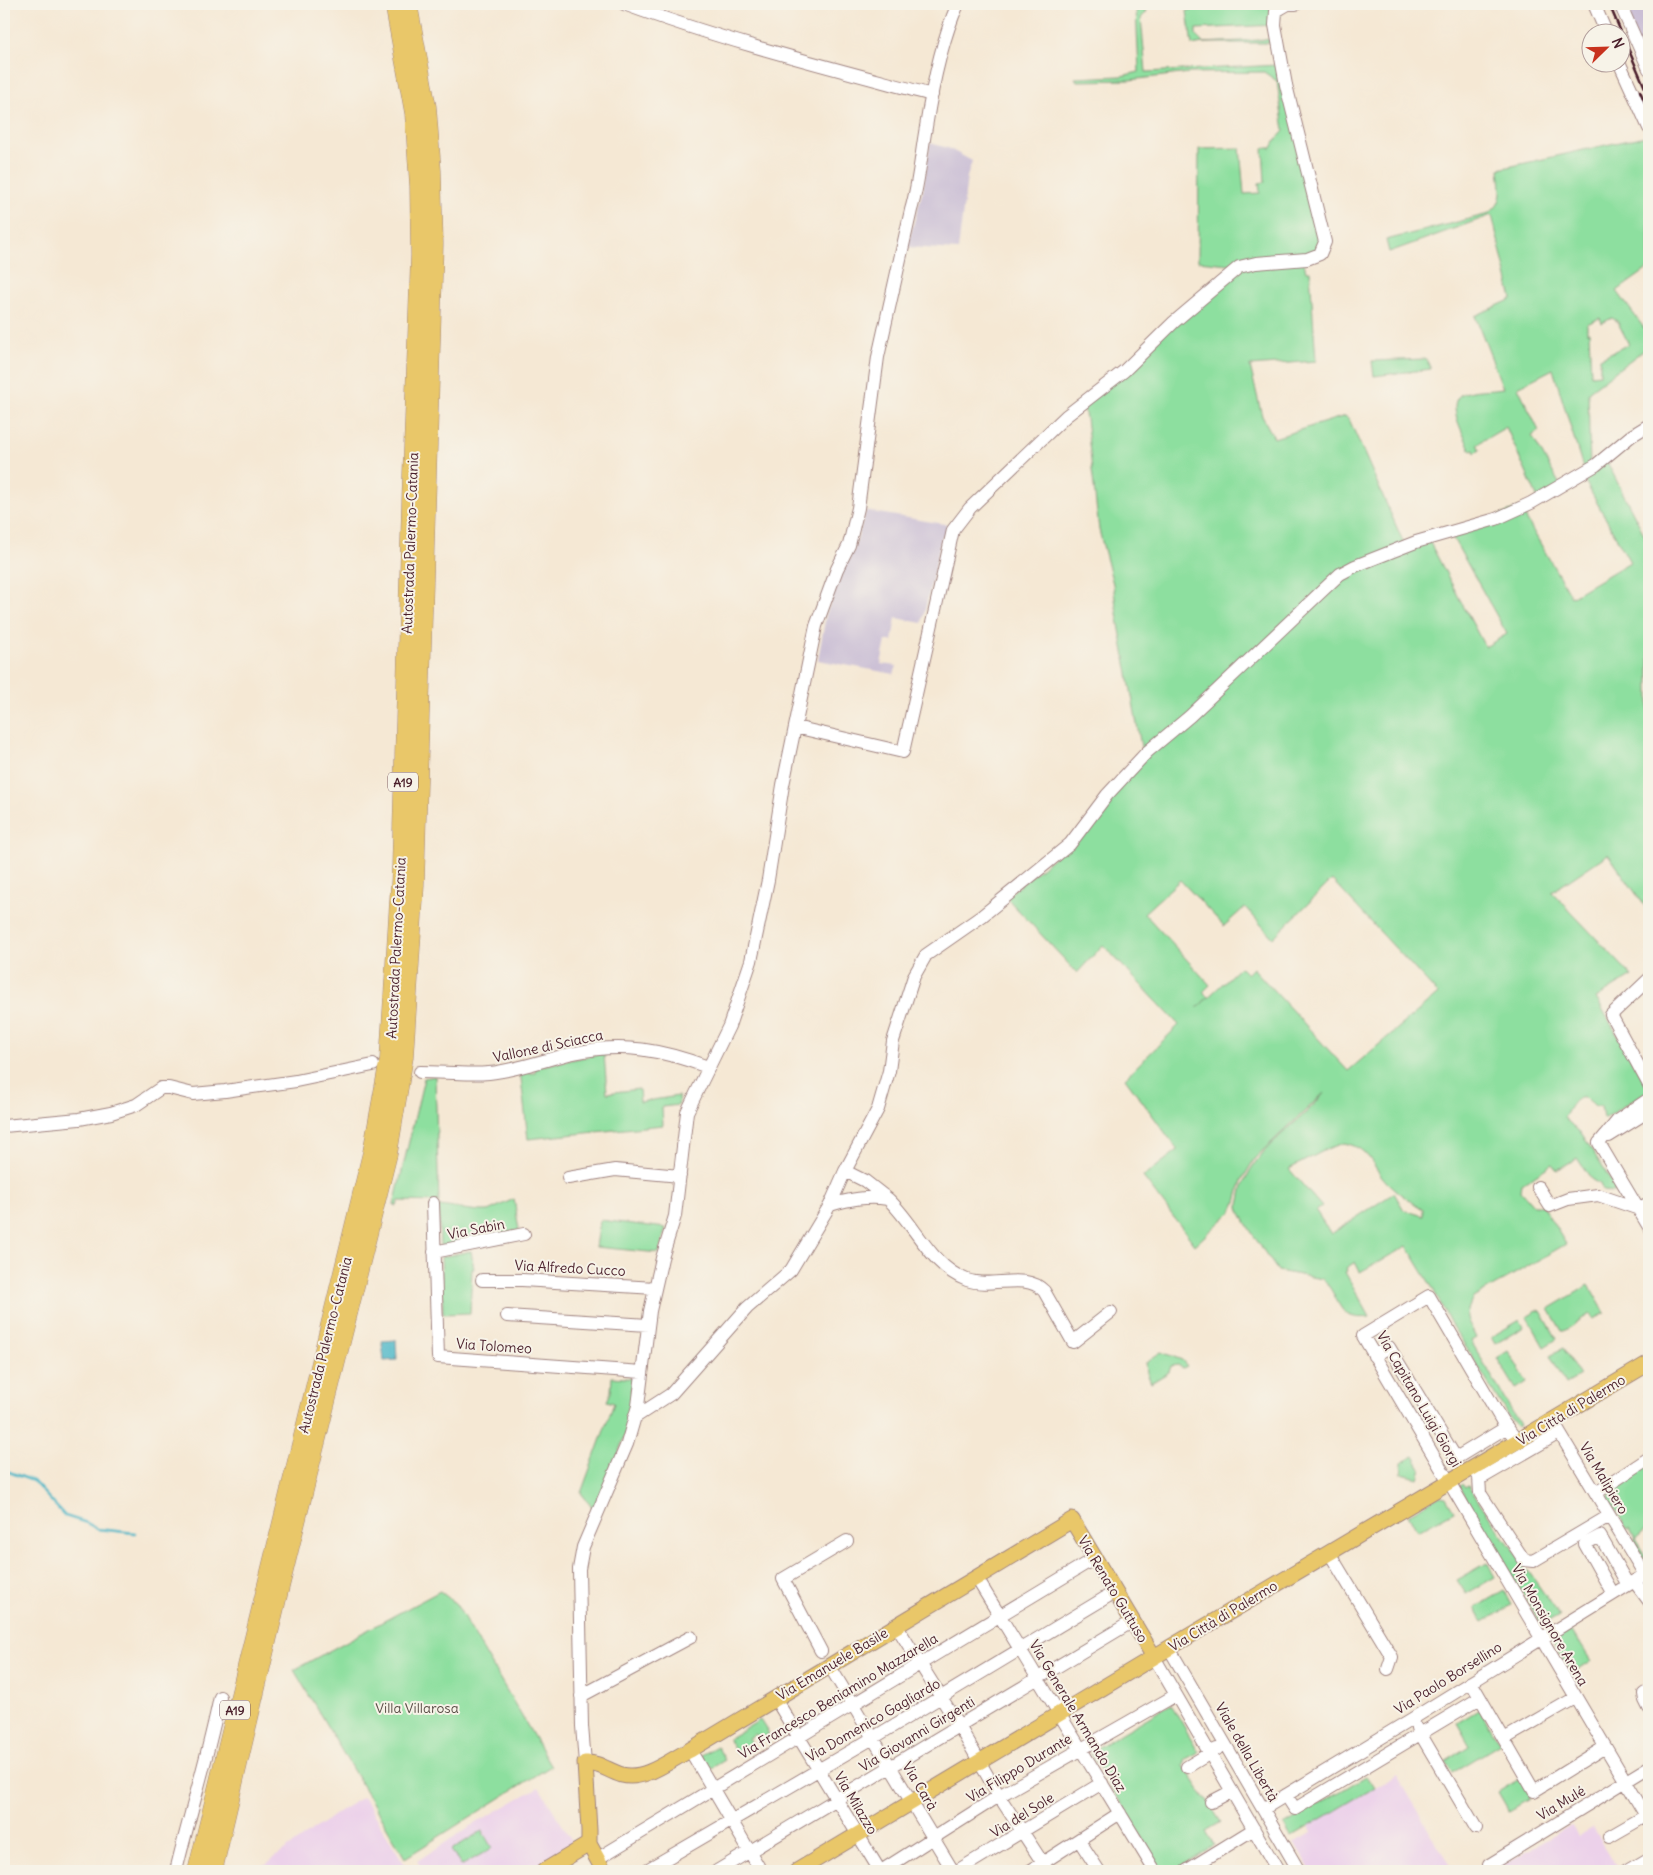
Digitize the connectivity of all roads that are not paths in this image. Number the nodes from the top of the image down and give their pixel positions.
1 (394, 4) edge
2 (408, 4) edge
3 (624, 4) edge
4 (958, 4) edge
5 (1296, 4) edge
6 (1594, 4) edge
7 (1620, 4) edge
8 (1602, 22) edge
9 (1649, 69) edge
10 (1624, 72) edge
11 (932, 95) junction
12 (1649, 128) edge
13 (1649, 425) edge
14 (795, 727) junction
15 (1649, 979) edge
16 (373, 1065) dead end
17 (708, 1067) junction
18 (420, 1072) dead end
19 (1649, 1086) edge
20 (1649, 1099) edge
21 (1649, 1111) edge
22 (4, 1126) edge
23 (1599, 1142) junction
24 (845, 1171) junction
25 (680, 1176) junction
26 (568, 1178) dead end
27 (865, 1181) junction
28 (1538, 1187) dead end
29 (865, 1198) junction
30 (888, 1199) junction
31 (433, 1203) dead end
32 (830, 1205) junction
33 (1644, 1206) edge
34 (1649, 1227) edge
35 (524, 1234) dead end
36 (434, 1252) junction
37 (482, 1280) dead end
38 (655, 1288) junction
39 (1111, 1312) dead end
40 (507, 1316) dead end
41 (648, 1325) junction
42 (1374, 1356) junction
43 (1649, 1363) edge
44 (1403, 1371) junction
45 (642, 1372) junction
46 (1388, 1380) junction
47 (634, 1418) junction
48 (1507, 1427) junction
49 (1556, 1427) junction
50 (1441, 1434) junction
51 (1518, 1442) junction
52 (1426, 1443) junction
53 (1649, 1458) edge
54 (1476, 1473) junction
55 (1450, 1483) junction
56 (1596, 1493) junction
57 (1610, 1516) junction
58 (1072, 1520) joint
59 (847, 1541) dead end
60 (1330, 1554) junction
61 (1095, 1558) junction
62 (976, 1577) junction
63 (1639, 1578) edge
64 (1115, 1592) junction
65 (1613, 1594) junction
66 (1648, 1596) edge
67 (1000, 1616) junction
68 (1133, 1621) junction
69 (896, 1625) junction
70 (691, 1637) dead end
71 (1541, 1638) junction
72 (1169, 1648) junction
73 (1020, 1649) junction
74 (821, 1651) dead end
75 (1154, 1657) junction
76 (920, 1664) junction
77 (829, 1665) junction
78 (1388, 1669) dead end
79 (1038, 1678) junction
80 (1472, 1682) junction
81 (1649, 1691) edge
82 (1176, 1695) junction
83 (581, 1696) junction
84 (220, 1697) dead end
85 (942, 1697) junction
86 (776, 1698) junction
87 (1480, 1698) junction
88 (1576, 1698) junction
89 (853, 1704) junction
90 (1649, 1708) edge
91 (1060, 1714) junction
92 (1412, 1719) junction
93 (959, 1726) junction
94 (1420, 1734) junction
95 (799, 1737) junction
96 (873, 1738) junction
97 (1504, 1739) junction
98 (1225, 1744) junction
99 (1605, 1747) junction
100 (1081, 1749) junction
101 (690, 1750) junction
102 (1210, 1754) junction
103 (979, 1762) junction
104 (585, 1763) junction
105 (891, 1767) junction
106 (1187, 1767) dead end
107 (1649, 1767) edge
108 (818, 1770) junction
109 (1626, 1782) junction
110 (1102, 1783) junction
111 (713, 1789) junction
112 (1232, 1791) junction
113 (1286, 1794) junction
114 (999, 1796) junction
115 (836, 1800) junction
116 (912, 1802) junction
117 (1211, 1802) dead end
118 (1263, 1809) junction
119 (1120, 1813) junction
120 (1648, 1817) edge
121 (731, 1820) junction
122 (1476, 1828) dead end
123 (1254, 1829) junction
124 (1024, 1832) junction
125 (857, 1835) junction
126 (1609, 1837) dead end
127 (933, 1838) junction
128 (1079, 1840) junction
129 (589, 1844) junction
130 (1285, 1846) junction
131 (750, 1852) junction
132 (1269, 1856) junction
133 (1649, 1858) edge
134 (600, 1865) edge
135 (1489, 1865) dead end
136 (1045, 1867) edge
137 (176, 1871) edge
138 (197, 1871) edge
139 (213, 1871) edge
140 (544, 1871) edge
141 (645, 1871) edge
142 (717, 1871) edge
143 (761, 1871) edge
144 (797, 1871) edge
145 (880, 1871) edge
146 (953, 1871) edge
147 (957, 1871) edge
148 (1030, 1871) edge
149 (1099, 1871) edge
150 (1155, 1871) edge
151 (1186, 1871) edge
152 (1278, 1871) edge
153 (1299, 1871) edge
154 (1627, 1871) edge

1 - 138 highway, Autostrada Palermo-Catania / A19
2 - 139 highway, Autostrada Palermo-Catania / A19
3 - 11 street
4 - 11 street
5 - 14 street
6 - 8 street
7 - 9 street
10 - 12 street
11 - 14 street
13 - 24 street
14 - 17 street
15 - 19 street
16 - 22 street
17 - 18 street, Vallone di Sciacca
17 - 25 street
20 - 23 street
21 - 23 street
23 - 33 street
24 - 27 street
24 - 32 street
25 - 26 street
25 - 38 street
27 - 29 street
27 - 30 street
28 - 33 street
29 - 30 street
29 - 32 street
30 - 39 street
31 - 36 street, Via Tolomeo
32 - 47 street
33 - 34 street
35 - 36 street, Via Sabin
36 - 45 street, Via Tolomeo
37 - 38 street, Via Alfredo Cucco
38 - 41 street
40 - 41 street
41 - 45 street
42 - 44 street
42 - 46 street, Via Capitano Luigi Giorgi
42 - 48 street, Via Capitano Luigi Giorgi
43 - 49 main road, Via Città di Palermo
44 - 46 street
44 - 50 street
45 - 47 street
46 - 52 street, Via Capitano Luigi Giorgi
47 - 83 street
48 - 50 street
48 - 51 street, Via Capitano Luigi Giorgi
49 - 51 main road, Via Città di Palermo
49 - 54 street
49 - 56 street, Via Malipiero
50 - 52 street
51 - 54 main road, Via Città di Palermo
52 - 55 street, Via Capitano Luigi Giorgi
53 - 56 street
54 - 55 main road, Via Città di Palermo
54 - 57 street
55 - 60 main road, Via Città di Palermo
55 - 71 street, Via Monsignore Arena
56 - 57 street, Via Malipiero
57 - 63 street, Via Malipiero
58 - 61 main road, Via Renato Guttuso
58 - 62 main road, Via Emanuele Basile
59 - 74 street
60 - 72 main road, Via Città di Palermo
60 - 78 street
61 - 64 main road, Via Renato Guttuso
61 - 67 street, Via Francesco Beniamino Mazzarella
62 - 67 street, Via Generale Armando Diaz
62 - 69 main road, Via Emanuele Basile
63 - 65 street, Via Paolo Borsellino
63 - 65 street
63 - 66 street
64 - 68 main road, Via Renato Guttuso
64 - 73 street, Via Domenico Gagliardo
65 - 71 street, Via Paolo Borsellino
67 - 73 street, Via Generale Armando Diaz
67 - 76 street, Via Francesco Beniamino Mazzarella
68 - 75 main road, Via Renato Guttuso
68 - 79 street, Via Giovanni Girgenti
69 - 76 street
69 - 77 main road, Via Emanuele Basile
70 - 83 street
71 - 80 street, Via Paolo Borsellino
71 - 88 street, Via Monsignore Arena
72 - 75 main road, Via Città di Palermo
72 - 98 street, Viale della Libertà
73 - 79 street, Via Generale Armando Diaz
73 - 85 street, Via Domenico Gagliardo
75 - 82 street
75 - 91 main road, Via Città di Palermo
76 - 85 street
76 - 89 street, Via Francesco Beniamino Mazzarella
77 - 86 main road, Via Emanuele Basile
77 - 89 street, Via Carà
79 - 91 street, Via Generale Armando Diaz
79 - 93 street, Via Giovanni Girgenti
80 - 87 street
80 - 92 street, Via Paolo Borsellino
81 - 90 street
82 - 100 street, Via Filippo Durante
82 - 102 street
83 - 104 street
84 - 137 street
85 - 93 street
85 - 96 street, Via Domenico Gagliardo
86 - 95 street, Via Milazzo
86 - 101 main road, Via Emanuele Basile
87 - 94 street
87 - 97 street
88 - 97 street
88 - 99 street, Via Monsignore Arena
89 - 95 street, Via Francesco Beniamino Mazzarella
89 - 96 street, Via Carà
91 - 100 street, Via Generale Armando Diaz
91 - 103 main road, Via Città di Palermo
92 - 94 street
92 - 113 street, Via Paolo Borsellino
93 - 103 street
93 - 105 street, Via Giovanni Girgenti
94 - 113 street
94 - 122 street
95 - 108 street, Via Milazzo
95 - 111 street, Via Francesco Beniamino Mazzarella
96 - 105 street, Via Carà
96 - 108 street, Via Domenico Gagliardo
97 - 99 street
98 - 102 street
98 - 118 street, Viale della Libertà
99 - 109 street, Via Monsignore Arena
100 - 110 street, Via Generale Armando Diaz
100 - 114 street, Via Filippo Durante
101 - 104 main road, Via Emanuele Basile
101 - 111 street
102 - 106 street
102 - 112 street
103 - 114 street
103 - 116 main road, Via Città di Palermo
104 - 129 main road
105 - 115 street, Via Giovanni Girgenti
105 - 116 street, Via Carà
107 - 109 street, Via Mulé
108 - 115 street, Via Milazzo
108 - 121 street, Via Domenico Gagliardo
109 - 120 street, Via Monsignore Arena
109 - 135 street, Via Mulé
110 - 119 street, Via Generale Armando Diaz
110 - 124 street, Via del Sole
111 - 121 street
111 - 134 street, Via Francesco Beniamino Mazzarella
112 - 117 street
112 - 123 street
113 - 118 street, Via Paolo Borsellino
114 - 124 street
114 - 127 street, Via Filippo Durante
115 - 125 street, Via Milazzo
115 - 131 street, Via Giovanni Girgenti
116 - 125 main road, Via Città di Palermo
116 - 127 street, Via Carà
118 - 130 street, Viale della Libertà
119 - 128 street
119 - 150 street, Via Generale Armando Diaz
120 - 126 street
121 - 131 street
121 - 141 street, Via Domenico Gagliardo
123 - 132 street
123 - 151 street
124 - 136 street
124 - 147 street, Via del Sole
125 - 144 main road, Via Città di Palermo
125 - 145 street, Via Milazzo
127 - 145 street, Via Filippo Durante
127 - 146 street, Via Carà
128 - 136 street
128 - 149 street
129 - 134 main road
129 - 140 main road
130 - 132 street
130 - 153 street, Viale della Libertà
131 - 142 street, Via Giovanni Girgenti
131 - 143 street
132 - 152 street
133 - 154 street
136 - 148 street

